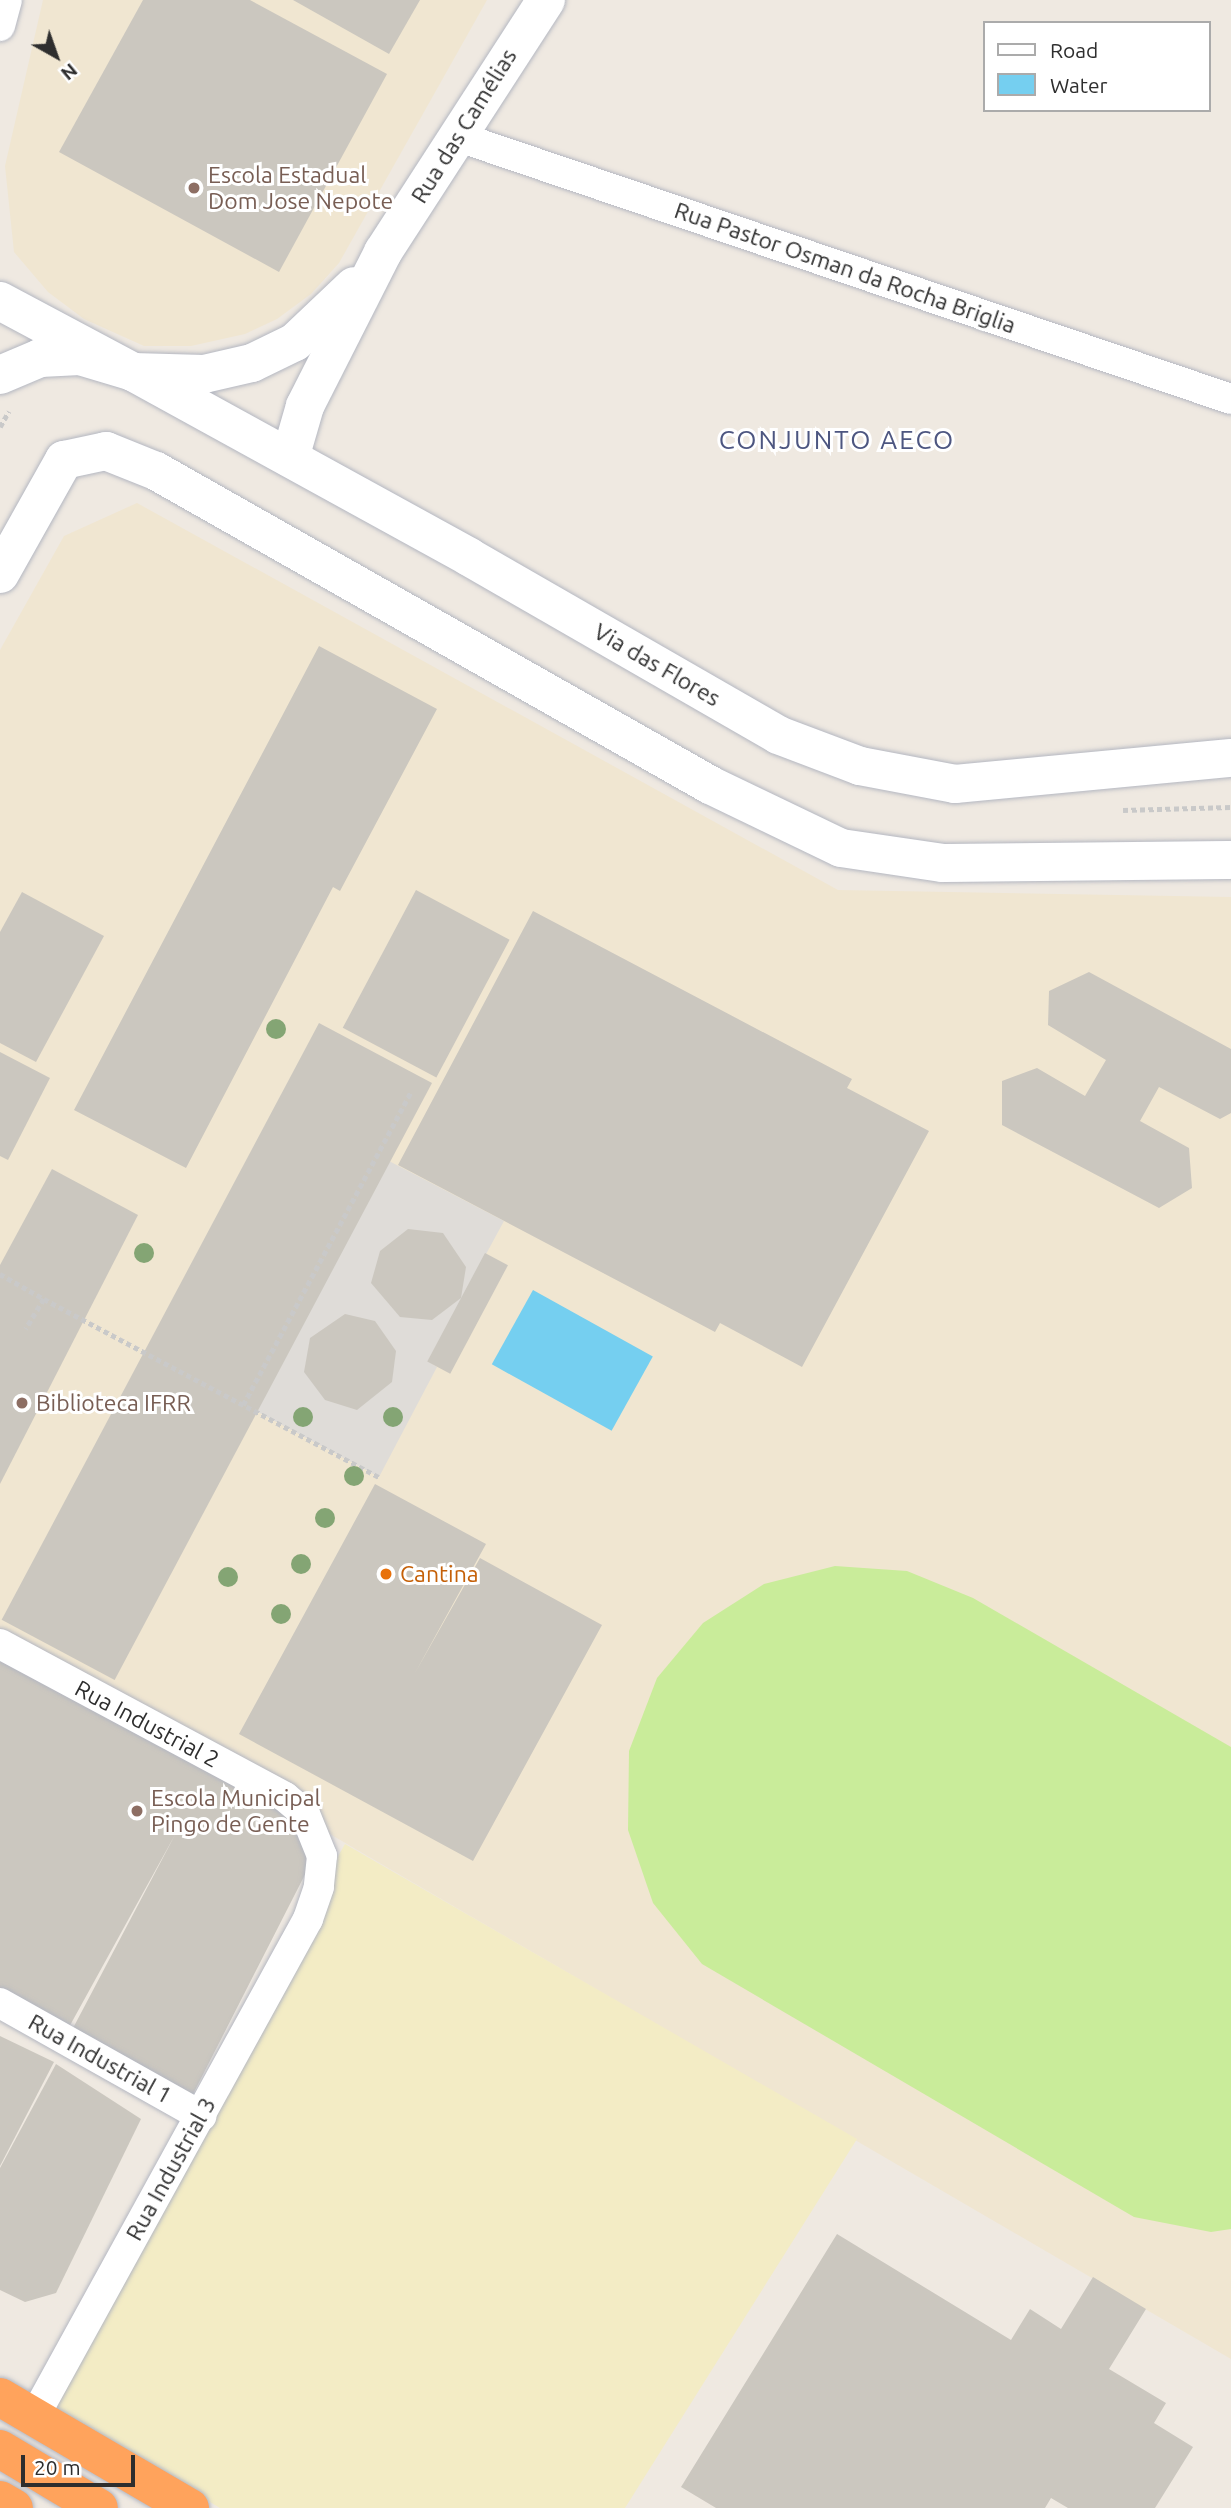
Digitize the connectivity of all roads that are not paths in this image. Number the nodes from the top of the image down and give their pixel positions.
1 (7, 0) edge
2 (546, 0) edge
3 (0, 26) edge
4 (459, 137) junction
5 (383, 252) junction
6 (0, 301) edge
7 (132, 372) junction
8 (0, 375) edge
9 (1231, 399) edge
10 (290, 458) junction
11 (0, 574) edge
12 (1231, 758) edge
13 (1231, 860) edge
14 (0, 1644) edge
15 (308, 1919) joint
16 (0, 2003) edge
17 (201, 2116) junction
18 (0, 2397) edge
19 (33, 2419) junction
20 (0, 2449) edge
21 (0, 2500) edge
22 (87, 2502) edge
23 (14, 2508) edge
24 (190, 2508) edge

1 - 3 street
2 - 4 main road, Rua das Camélias
4 - 5 main road, Rua das Camélias
4 - 9 street, Rua Pastor Osman da Rocha Briglia
5 - 7 main road, Rua das Camélias
5 - 10 main road, Rua das Camélias
6 - 7 main road, Via das Flores
7 - 8 main road, Via das Flores
7 - 10 main road, Via das Flores
10 - 12 main road, Via das Flores
11 - 13 main road
14 - 15 street, Rua Industrial 2
15 - 17 street, Rua Industrial 3
16 - 17 street, Rua Industrial 1
17 - 19 street, Rua Industrial 3
18 - 19 highway
19 - 24 highway
20 - 22 highway
21 - 23 highway

